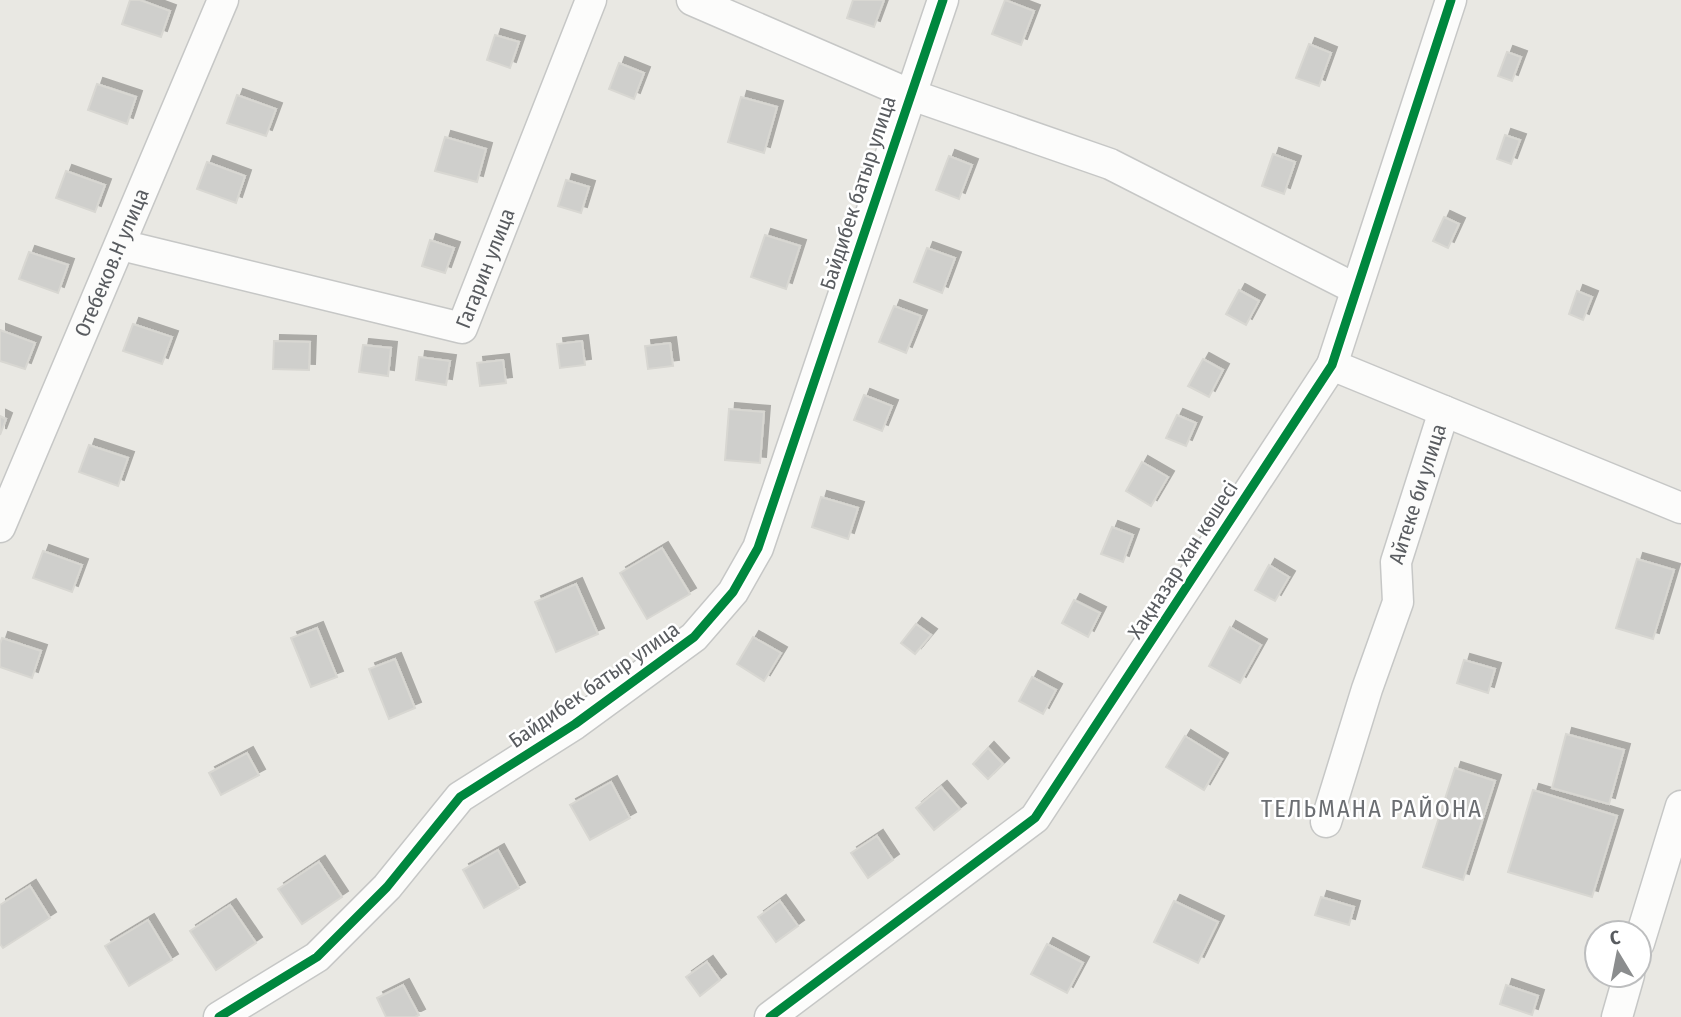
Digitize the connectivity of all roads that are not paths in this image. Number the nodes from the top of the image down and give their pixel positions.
1 (223, 0) edge
2 (591, 0) edge
3 (692, 0) edge
4 (943, 0) edge
5 (1451, 0) edge
6 (909, 94) junction
7 (121, 245) junction
8 (1356, 289) junction
9 (1332, 365) junction
10 (1444, 411) junction
11 (1681, 508) edge
12 (0, 527) edge
13 (1681, 806) edge
14 (1326, 822) dead end
15 (1646, 919) edge
16 (1625, 989) edge
17 (219, 1017) edge
18 (770, 1017) edge
19 (1617, 1017) edge

1 - 7 street, Отебеков.Н улица
2 - 7 street, Гагарин улица
3 - 6 street
4 - 6 street, Байдибек батыр улица
5 - 8 street, Хақназар хан көшесі
6 - 8 street
6 - 17 street, Байдибек батыр улица
7 - 12 street, Отебеков.Н улица
8 - 9 street, Хақназар хан көшесі
9 - 10 street
9 - 18 street, Хақназар хан көшесі
10 - 11 street, Айтеке би улица
10 - 14 street, Айтеке би улица
13 - 15 street
16 - 19 street

